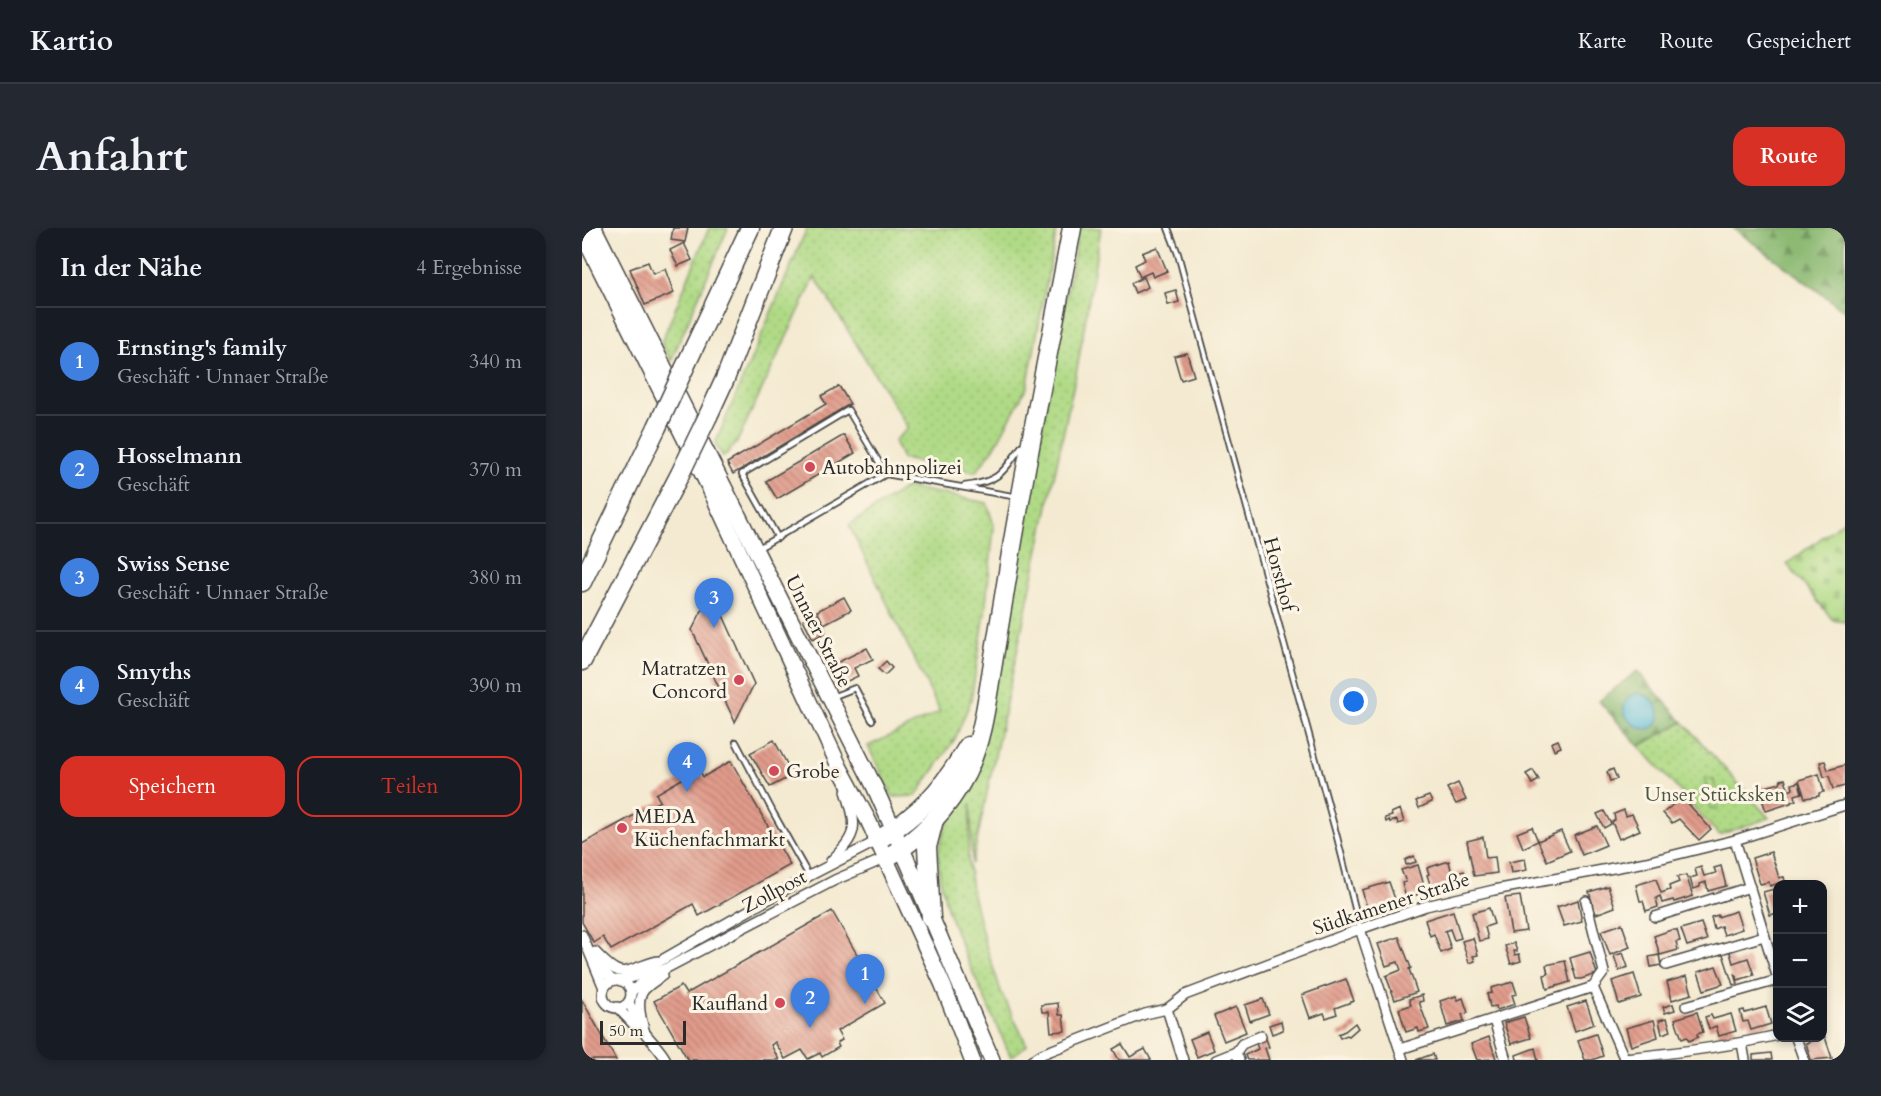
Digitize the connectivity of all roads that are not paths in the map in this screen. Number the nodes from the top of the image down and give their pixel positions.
1 (594, 228) edge
2 (750, 228) edge
3 (784, 228) edge
4 (1064, 228) edge
5 (1072, 228) edge
6 (1168, 228) edge
7 (582, 233) edge
8 (1021, 447) junction
9 (886, 474) junction
10 (958, 486) junction
11 (1015, 497) junction
12 (778, 538) junction
13 (754, 551) junction
14 (582, 582) edge
15 (582, 661) edge
16 (829, 698) junction
17 (872, 720) dead end
18 (736, 742) dead end
19 (840, 768) junction
20 (1845, 805) edge
21 (934, 820) junction
22 (894, 830) junction
23 (1735, 840) junction
24 (877, 841) junction
25 (902, 849) junction
26 (885, 858) junction
27 (823, 868) junction
28 (809, 876) junction
29 (1749, 887) junction
30 (1586, 901) dead end
31 (1655, 917) dead end
32 (932, 918) junction
33 (1360, 929) junction
34 (583, 936) edge
35 (1764, 936) junction
36 (595, 952) junction
37 (662, 960) junction
38 (681, 960) junction
39 (1773, 964) edge
40 (1666, 965) dead end
41 (617, 981) junction
42 (1773, 981) edge
43 (1593, 987) junction
44 (604, 988) junction
45 (631, 992) junction
46 (629, 1002) junction
47 (1686, 1006) dead end
48 (617, 1007) junction
49 (1167, 1009) junction
50 (1494, 1020) junction
51 (645, 1033) junction
52 (1261, 1036) dead end
53 (1773, 1036) edge
54 (1797, 1042) edge
55 (1742, 1043) junction
56 (1400, 1049) junction
57 (1238, 1056) edge
58 (1683, 1056) edge
59 (1182, 1059) edge
60 (1624, 1059) edge
61 (666, 1060) edge
62 (972, 1060) edge
63 (992, 1060) edge
64 (1034, 1060) edge
65 (1216, 1060) edge
66 (1403, 1060) edge
67 (1506, 1060) edge
68 (1745, 1060) edge
69 (1804, 1060) edge

1 - 13 main road, Unnaer Straße
2 - 14 highway, bridge
3 - 15 highway, bridge
4 - 8 highway
5 - 11 highway
6 - 33 lane, Horsthof
7 - 19 main road, Unnaer Straße
8 - 10 lane
8 - 11 highway
9 - 10 lane
9 - 12 lane
9 - 12 lane
10 - 11 lane
11 - 21 highway
11 - 22 highway
12 - 13 lane
13 - 16 main road, Unnaer Straße
16 - 17 lane
16 - 22 main road, Unnaer Straße
18 - 28 lane, Zollpost
19 - 24 main road, Unnaer Straße
19 - 27 street, Zollpost
20 - 23 street, Südkamener Straße
21 - 25 highway
21 - 32 highway
22 - 24 highway
22 - 25 main road, Unnaer Straße
23 - 29 street
23 - 33 street, Südkamener Straße
24 - 26 main road, Unnaer Straße
24 - 27 street, Zollpost
25 - 26 highway
25 - 32 main road, Unnaer Straße
26 - 38 street, Zollpost
26 - 62 main road, Unnaer Straße
27 - 28 street, Zollpost
28 - 37 street, Zollpost
29 - 31 street
29 - 35 street
30 - 43 street
32 - 63 main road, Unnaer Straße
33 - 49 street, Südkamener Straße
33 - 56 street
34 - 36 street, Zollpost
34 - 44 street, Zollpost
35 - 39 street
35 - 40 street
36 - 37 street, Zollpost
36 - 41 street, Zollpost
37 - 41 street, Zollpost
38 - 45 street, Zollpost
38 - 51 street, Zollpost
41 - 44 street
41 - 45 street
42 - 47 street
43 - 50 street
43 - 60 street
44 - 48 street
45 - 46 street
46 - 48 street
46 - 51 street, Zollpost
48 - 51 street, Zollpost
49 - 59 street
49 - 64 street, Südkamener Straße
50 - 56 street
50 - 67 street
51 - 61 street, Zollpost
52 - 57 street
53 - 55 street
54 - 69 street
55 - 58 street
55 - 68 street
56 - 66 street
57 - 65 street
58 - 60 street

